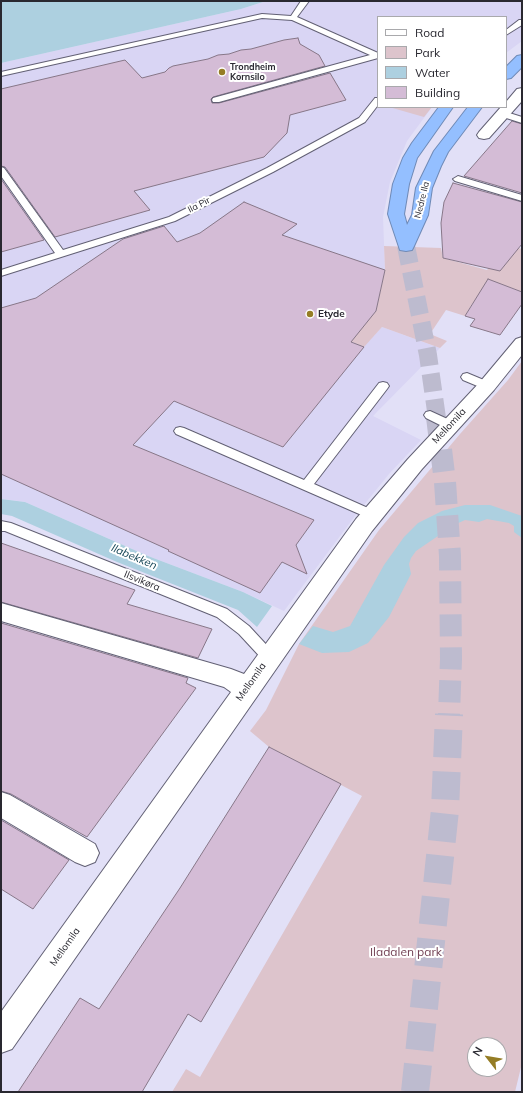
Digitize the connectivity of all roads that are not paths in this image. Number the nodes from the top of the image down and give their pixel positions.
1 (305, 1) edge
2 (293, 18) junction
3 (522, 22) edge
4 (507, 32) edge
5 (522, 51) edge
6 (377, 56) edge
7 (377, 56) edge
8 (522, 59) edge
9 (507, 60) edge
10 (1, 74) edge
11 (507, 74) edge
12 (522, 92) edge
13 (216, 100) dead end
14 (377, 101) edge
15 (445, 108) edge
16 (474, 108) edge
17 (503, 114) junction
18 (522, 120) edge
19 (484, 135) dead end
20 (1, 170) edge
21 (458, 179) dead end
22 (522, 198) edge
23 (61, 254) junction
24 (1, 273) edge
25 (522, 343) edge
26 (383, 386) dead end
27 (180, 431) dead end
28 (306, 486) junction
29 (372, 515) junction
30 (1, 526) edge
31 (1, 612) edge
32 (269, 657) junction
33 (247, 688) junction
34 (1, 804) edge
35 (86, 853) dead end
36 (6, 1022) edge

1 - 2 lane
2 - 6 lane
2 - 10 lane
3 - 4 lane
5 - 9 highway
7 - 13 lane
8 - 11 highway
12 - 17 street
14 - 23 lane, Ila Pir
15 - 16 highway, Nedre Ila
17 - 18 lane
17 - 19 street
20 - 23 lane
21 - 22 lane
23 - 24 lane, Ila Pir
25 - 29 street, Mellomila
26 - 28 lane
27 - 28 lane
28 - 29 lane
29 - 32 street, Mellomila
30 - 32 lane, Ilsvikøra
31 - 33 street
32 - 33 street, Mellomila
33 - 36 street, Mellomila
34 - 35 street

